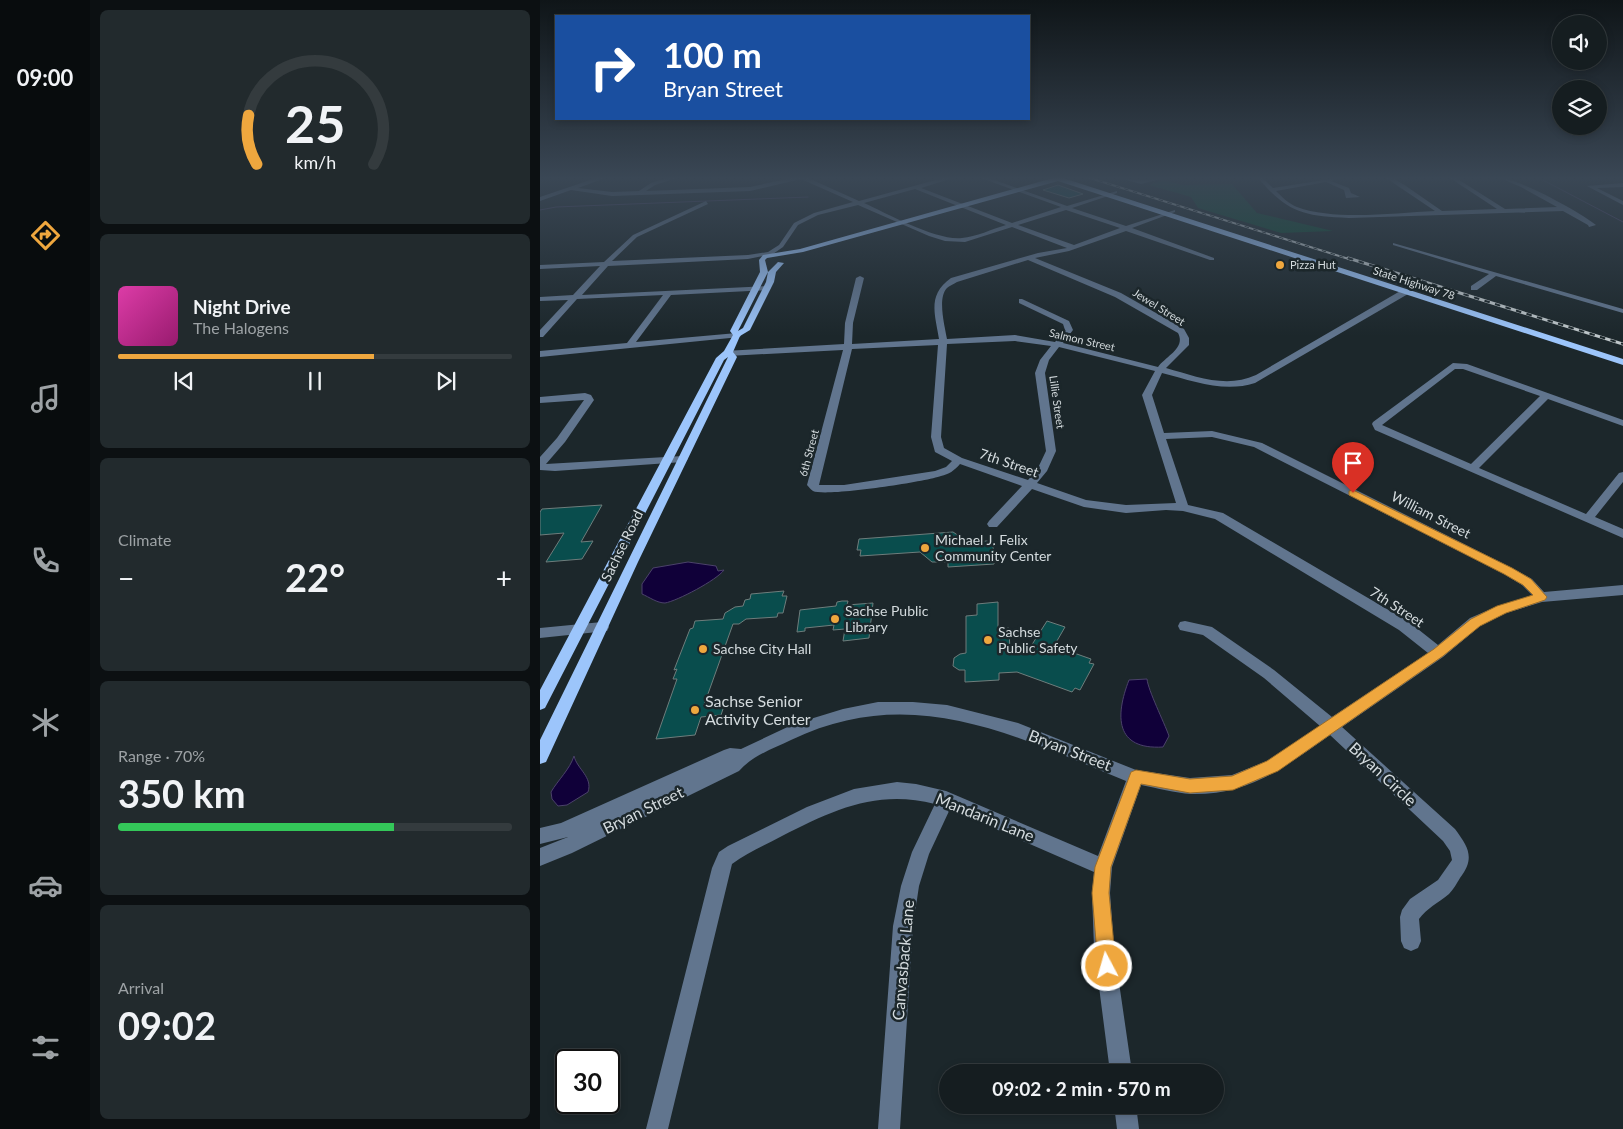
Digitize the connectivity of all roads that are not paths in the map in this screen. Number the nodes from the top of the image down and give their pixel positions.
1 (646, 231) edge
2 (791, 231) edge
3 (871, 231) edge
4 (921, 231) edge
5 (995, 231) edge
6 (1028, 231) edge
7 (1118, 231) edge
8 (1133, 231) edge
9 (1215, 231) edge
10 (1233, 231) edge
11 (1395, 244) dead end
12 (781, 246) junction
13 (1074, 247) junction
14 (770, 254) junction
15 (790, 254) junction
16 (748, 258) junction
17 (1029, 258) junction
18 (1212, 259) dead end
19 (762, 261) junction
20 (780, 263) junction
21 (607, 264) junction
22 (540, 267) edge
23 (1495, 274) junction
24 (860, 278) dead end
25 (756, 288) junction
26 (767, 288) junction
27 (1474, 288) dead end
28 (1405, 292) junction
29 (669, 293) junction
30 (576, 297) junction
31 (540, 299) edge
32 (1022, 301) dead end
33 (1623, 310) edge
34 (540, 335) edge
35 (737, 336) junction
36 (943, 342) junction
37 (630, 345) junction
38 (1056, 345) junction
39 (848, 347) junction
40 (728, 353) junction
41 (540, 354) edge
42 (1623, 354) edge
43 (1623, 362) edge
44 (1161, 370) junction
45 (1548, 396) junction
46 (540, 400) edge
47 (1623, 423) edge
48 (1159, 436) junction
49 (683, 459) junction
50 (668, 460) junction
51 (958, 460) junction
52 (540, 466) edge
53 (1472, 468) junction
54 (1623, 474) edge
55 (1030, 484) junction
56 (1183, 507) junction
57 (1588, 519) junction
58 (993, 524) dead end
59 (1623, 534) edge
60 (1623, 590) edge
61 (1541, 597) junction
62 (602, 626) junction
63 (1185, 626) dead end
64 (581, 628) junction
65 (540, 633) edge
66 (1438, 653) junction
67 (540, 704) edge
68 (1331, 726) junction
69 (742, 756) junction
70 (540, 757) edge
71 (1136, 777) junction
72 (946, 799) junction
73 (540, 836) edge
74 (540, 857) edge
75 (1103, 867) junction
76 (1411, 941) dead end
77 (1120, 1064) edge
78 (1126, 1114) edge
79 (657, 1129) edge
80 (890, 1129) edge
81 (1128, 1129) edge

1 - 21 street
2 - 12 street
3 - 15 main road
4 - 5 street
6 - 13 street
7 - 13 street, 7th Street
8 - 18 street
9 - 28 main road, State Highway 78
10 - 42 main road, State Highway 78
11 - 23 street
12 - 14 street
12 - 15 street
13 - 17 street, 7th Street
14 - 15 main road
14 - 16 street
14 - 19 main road
15 - 20 main road
16 - 19 street
16 - 21 street
17 - 36 street, 7th Street
17 - 44 street, Jewel Street
19 - 20 main road
19 - 25 main road, Sachse Road
20 - 26 main road, Sachse Road
21 - 22 street
21 - 30 street
23 - 27 street
23 - 33 street
24 - 39 street, 6th Street
25 - 26 street
25 - 29 street
25 - 35 main road, Sachse Road
26 - 35 main road, Sachse Road
28 - 43 main road, State Highway 78
28 - 44 street, Salmon Street
29 - 30 street
29 - 37 street
30 - 31 street
30 - 34 street
32 - 38 street, Lillie Street
35 - 37 street
35 - 40 main road, Sachse Road
36 - 38 street, Salmon Street
36 - 39 street, Salmon Street
36 - 51 street, 7th Street
37 - 41 street
38 - 44 street, Salmon Street
38 - 55 street, Lillie Street
39 - 40 street, Salmon Street
39 - 51 street, 6th Street
40 - 49 main road, Sachse Road
40 - 50 main road, Sachse Road
44 - 48 street, Jewel Street
45 - 47 street
45 - 53 street
45 - 53 street
46 - 52 street
48 - 56 street, Jewel Street
48 - 61 street, William Street
49 - 50 street
49 - 62 main road, Sachse Road
50 - 52 street
50 - 64 main road, Sachse Road
51 - 55 street, 7th Street
53 - 57 street
54 - 57 street
55 - 56 street, 7th Street
55 - 58 street, Lillie Street
56 - 66 street, 7th Street
57 - 59 street
60 - 61 street, Bryan Street
61 - 66 street, Bryan Street
62 - 64 street
62 - 70 main road, Sachse Road
63 - 68 street, Bryan Circle
64 - 65 street
64 - 67 main road, Sachse Road
66 - 68 street, Bryan Street
68 - 71 street, Bryan Street
68 - 76 street, Bryan Circle
69 - 71 street, Bryan Street
69 - 73 street, Bryan Street
69 - 74 street, Bryan Street
71 - 75 street
72 - 75 street, Mandarin Lane
72 - 79 street, Mandarin Lane
72 - 80 street, Canvasback Lane
75 - 77 street
78 - 81 street

